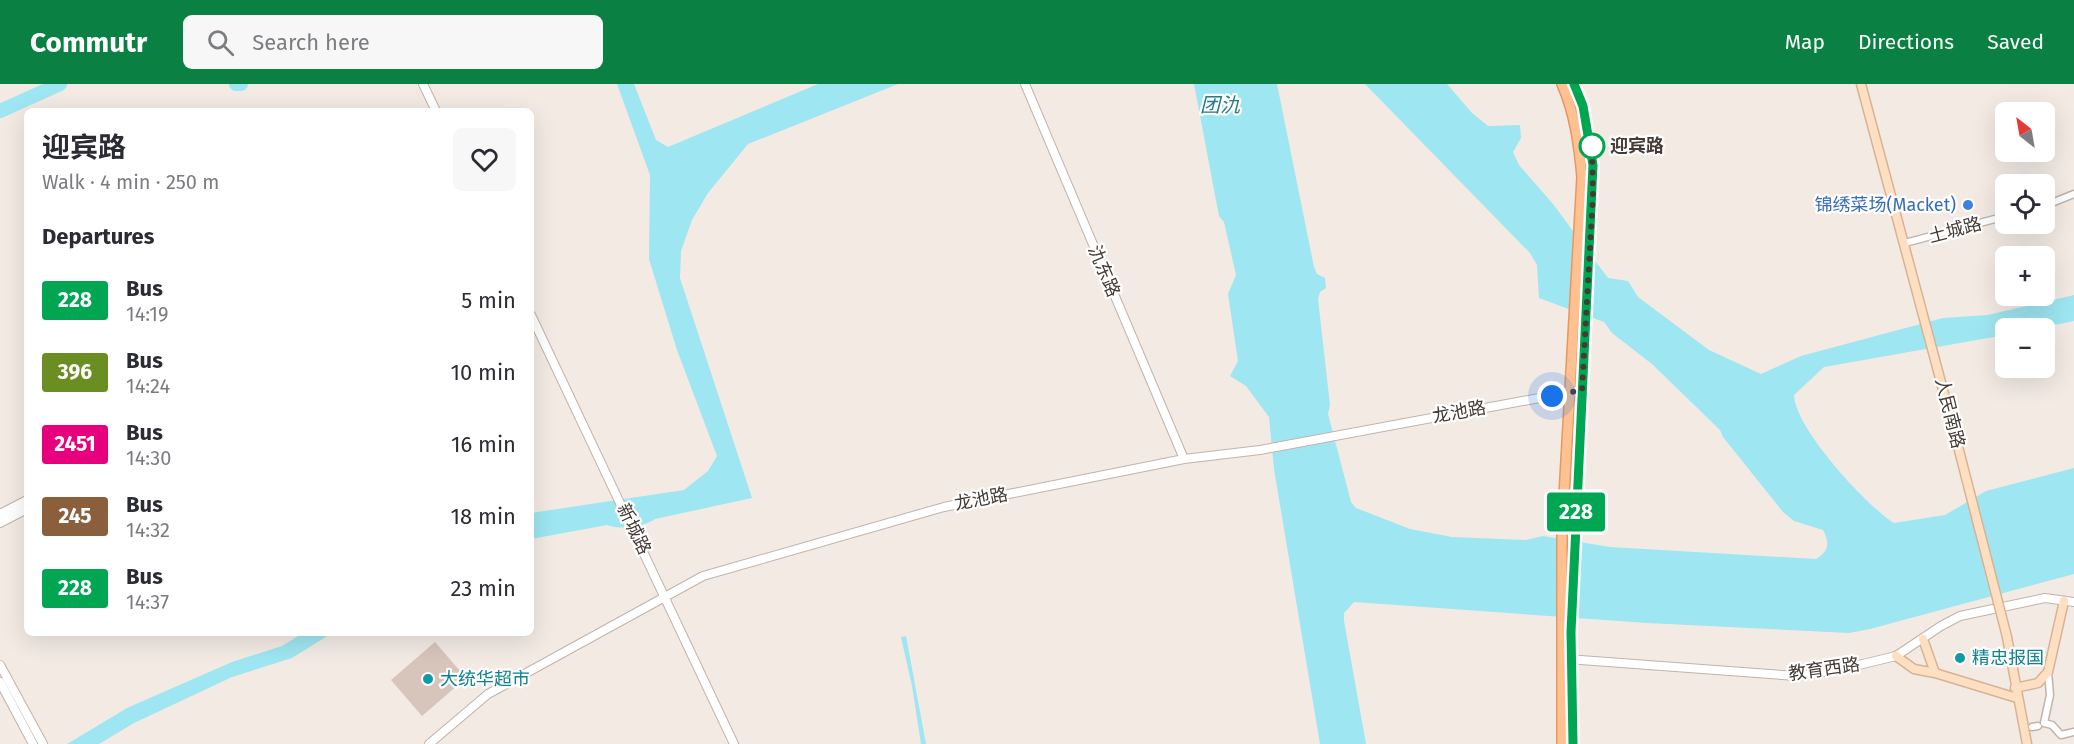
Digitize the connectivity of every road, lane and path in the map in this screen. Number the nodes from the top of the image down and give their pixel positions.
1 (423, 84) edge
2 (1025, 84) edge
3 (1562, 84) edge
4 (1574, 84) edge
5 (1861, 84) edge
6 (435, 108) edge
7 (2074, 194) edge
8 (2055, 202) edge
9 (1995, 219) edge
10 (1905, 243) junction
11 (534, 321) edge
12 (1582, 390) junction
13 (1569, 393) junction
14 (1184, 459) junction
15 (24, 502) edge
16 (24, 511) edge
17 (0, 514) edge
18 (0, 523) edge
19 (666, 596) junction
20 (2064, 601) junction
21 (2074, 602) edge
22 (1923, 639) junction
23 (1896, 656) junction
24 (1561, 659) junction
25 (1573, 660) junction
26 (0, 665) edge
27 (2048, 672) junction
28 (1935, 673) junction
29 (0, 682) edge
30 (2015, 688) junction
31 (2017, 698) junction
32 (2042, 725) junction
33 (2024, 729) junction
34 (2074, 732) edge
35 (33, 744) edge
36 (43, 744) edge
37 (429, 744) edge
38 (734, 744) edge
39 (1562, 744) edge
40 (1573, 744) edge
41 (2027, 744) edge

1 - 6 street
2 - 14 street, 氿东路
3 - 13 main road
4 - 12 main road
5 - 10 main road, 人民南路
7 - 8 street
9 - 10 street, 土城路
10 - 30 main road, 人民南路, bridge
11 - 19 street, 新城路
12 - 13 street, 龙池路
12 - 25 main road
13 - 14 street, 龙池路
13 - 24 main road
14 - 19 street, 龙池路
15 - 17 street
16 - 18 street
19 - 37 street, 龙池路
19 - 38 street, 新城路
20 - 21 street, 教育西路
20 - 22 street, 教育西路
20 - 27 main road
22 - 23 street, 教育西路
22 - 28 main road
23 - 25 street, 教育西路
23 - 28 main road
24 - 25 street, 教育西路
24 - 39 main road
25 - 40 main road
26 - 36 street
27 - 30 main road
27 - 32 street
28 - 31 main road
29 - 35 street
30 - 31 main road, 人民南路
31 - 33 main road, 人民南路
32 - 33 street
32 - 34 street
33 - 41 main road, 人民南路

